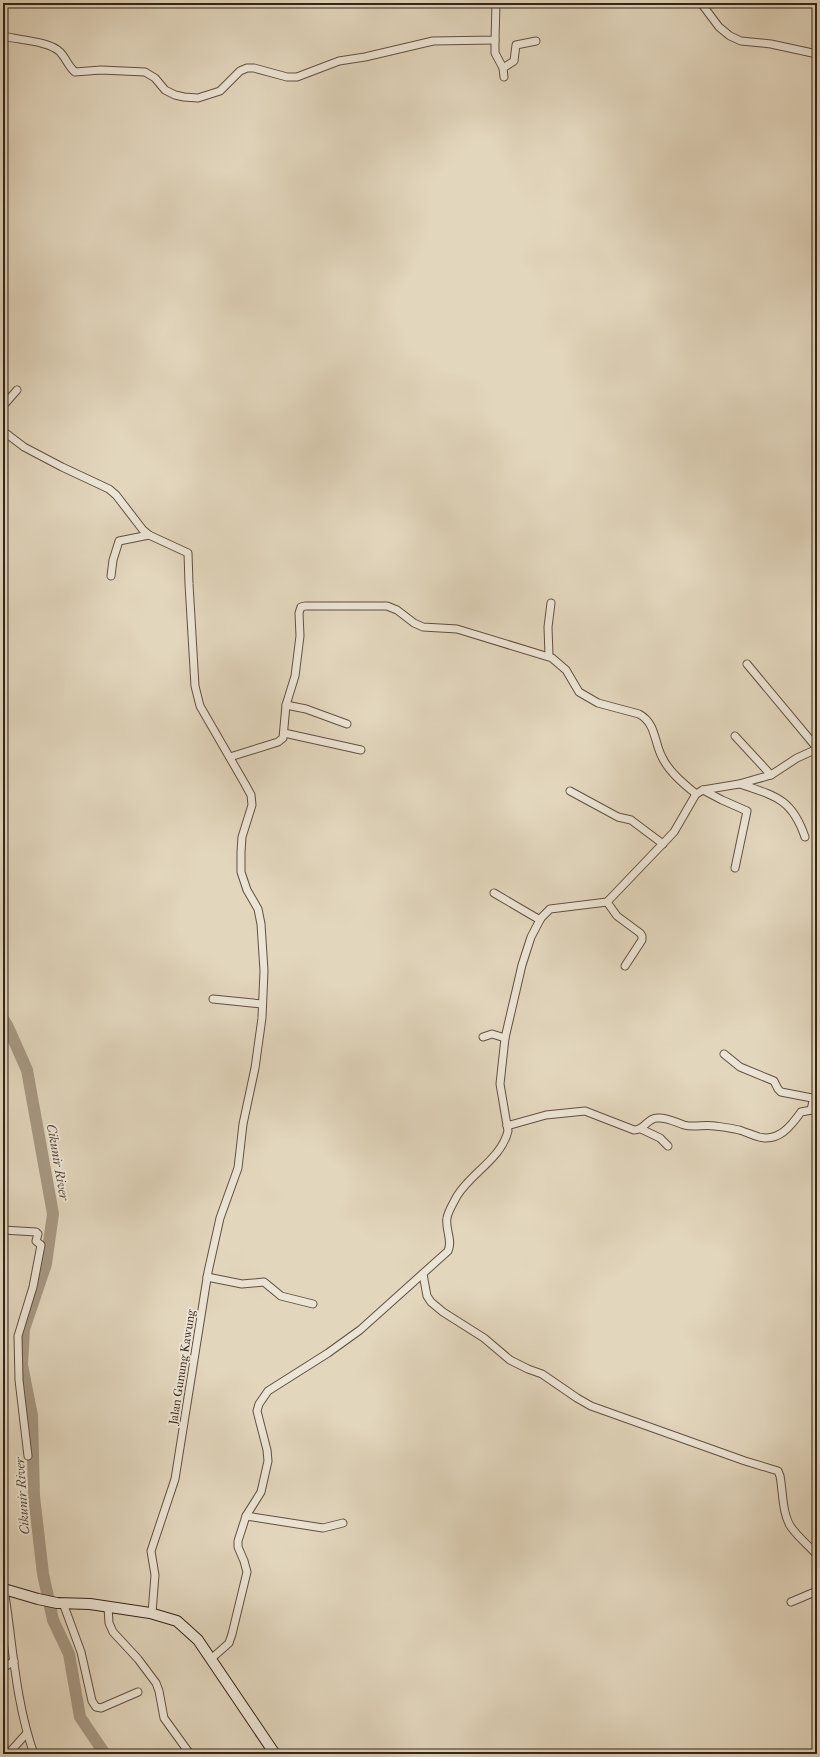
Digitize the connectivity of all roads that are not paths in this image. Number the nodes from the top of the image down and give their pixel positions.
1 (496, 3) edge
2 (701, 3) edge
3 (3, 36) edge
4 (495, 40) junction
5 (536, 41) dead end
6 (817, 54) edge
7 (503, 68) junction
8 (504, 77) dead end
9 (17, 390) dead end
10 (3, 406) edge
11 (3, 431) edge
12 (149, 535) junction
13 (112, 576) dead end
14 (551, 602) dead end
15 (549, 656) junction
16 (747, 664) dead end
17 (286, 705) junction
18 (347, 724) dead end
19 (284, 733) junction
20 (735, 736) dead end
21 (817, 748) edge
22 (361, 750) dead end
23 (230, 756) junction
24 (771, 775) junction
25 (739, 784) junction
26 (703, 790) junction
27 (570, 791) dead end
28 (696, 794) junction
29 (805, 838) dead end
30 (663, 844) junction
31 (735, 868) dead end
32 (494, 893) dead end
33 (607, 902) junction
34 (540, 920) junction
35 (625, 966) dead end
36 (213, 999) dead end
37 (262, 1004) junction
38 (483, 1037) dead end
39 (506, 1038) junction
40 (724, 1054) dead end
41 (814, 1110) edge
42 (507, 1126) junction
43 (642, 1129) junction
44 (668, 1146) dead end
45 (3, 1230) edge
46 (423, 1274) junction
47 (207, 1277) junction
48 (313, 1304) dead end
49 (28, 1456) dead end
50 (246, 1516) junction
51 (343, 1523) dead end
52 (817, 1555) edge
53 (3, 1588) edge
54 (817, 1591) edge
55 (791, 1602) dead end
56 (60, 1603) junction
57 (108, 1606) junction
58 (152, 1614) junction
59 (211, 1659) junction
60 (14, 1661) junction
61 (3, 1668) edge
62 (138, 1692) dead end
63 (27, 1732) junction
64 (8, 1754) edge
65 (34, 1754) edge
66 (190, 1754) edge
67 (275, 1754) edge

1 - 4 street
2 - 6 street
3 - 4 street
4 - 7 street
5 - 7 street
7 - 8 street
9 - 10 street
11 - 12 street
12 - 13 street
12 - 23 street, Jalan Gunung Kawung
14 - 15 street
15 - 17 street
15 - 28 street
16 - 21 street
17 - 18 street
17 - 19 street
19 - 22 street
19 - 23 street
20 - 24 street
21 - 24 street
23 - 37 street, Jalan Gunung Kawung
24 - 25 street
25 - 26 street
25 - 29 street
26 - 28 street
26 - 31 street
27 - 30 street
28 - 30 street
30 - 33 street
32 - 34 street
33 - 34 street
33 - 35 street
34 - 39 street
36 - 37 street
37 - 47 street, Jalan Gunung Kawung
38 - 39 street
39 - 42 street
40 - 41 street
41 - 43 street
42 - 43 street
42 - 46 street
43 - 44 street
45 - 49 street
46 - 50 street
46 - 52 street
47 - 48 street
47 - 58 street, Jalan Gunung Kawung
50 - 51 street
50 - 59 street
53 - 56 street
53 - 60 street
54 - 55 street
56 - 57 street
56 - 62 street
57 - 58 street
57 - 66 street
58 - 59 street
59 - 67 street
60 - 61 street
60 - 63 street
63 - 64 street
63 - 65 street

